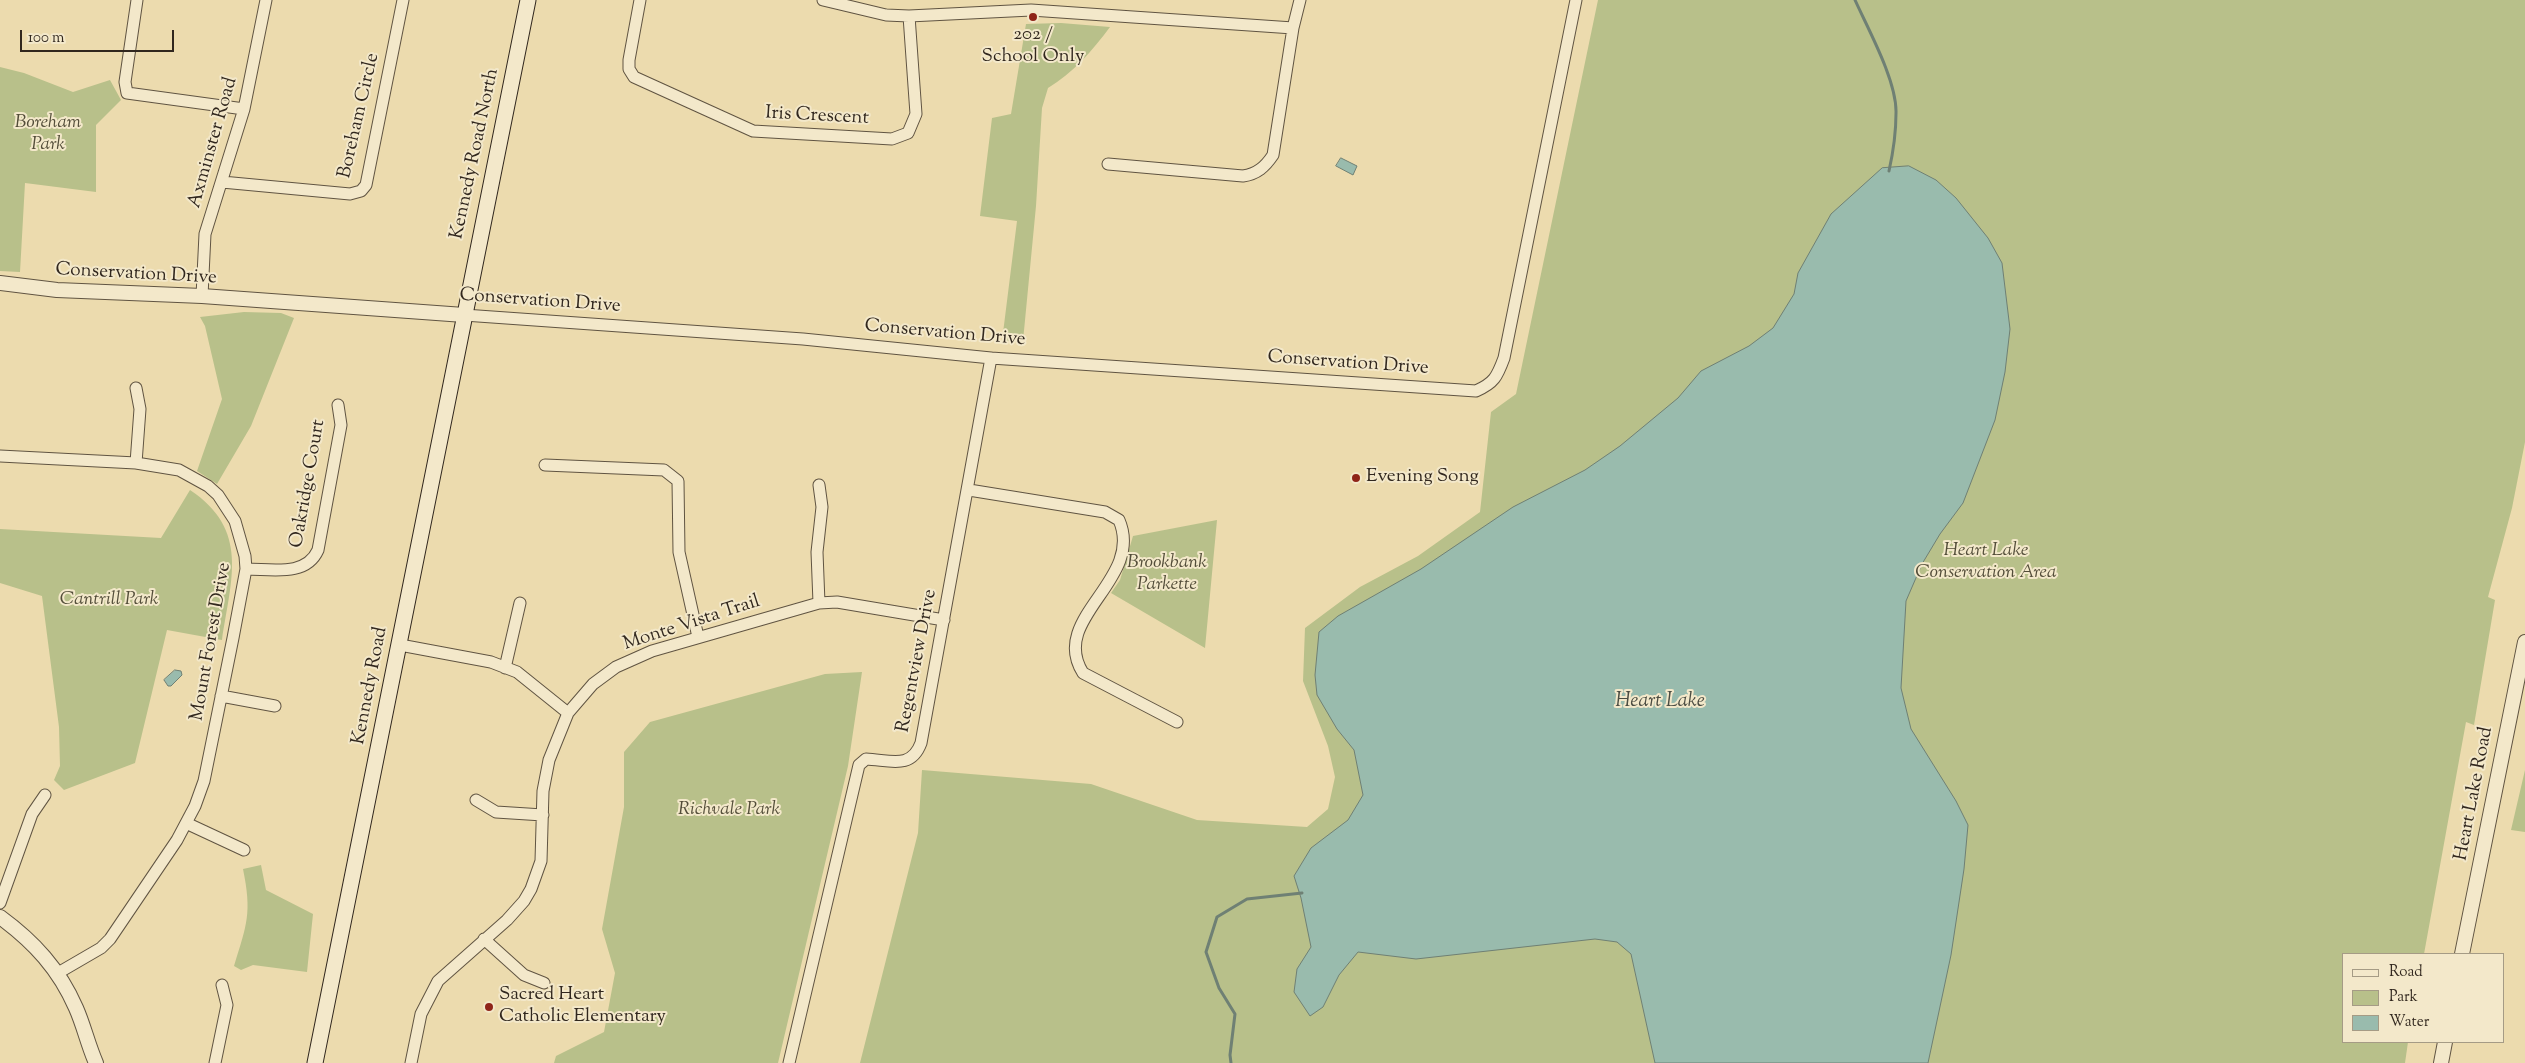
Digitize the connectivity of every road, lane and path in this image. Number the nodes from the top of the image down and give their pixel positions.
1 (137, 0) edge
2 (266, 0) edge
3 (404, 0) edge
4 (528, 0) edge
5 (640, 0) edge
6 (823, 0) edge
7 (1300, 0) edge
8 (1576, 0) edge
9 (1032, 5) edge
10 (909, 16) junction
11 (1293, 28) junction
12 (244, 109) junction
13 (1108, 164) dead end
14 (222, 182) junction
15 (0, 283) edge
16 (202, 296) junction
17 (464, 315) junction
18 (991, 358) junction
19 (136, 388) dead end
20 (338, 405) dead end
21 (0, 456) edge
22 (136, 464) junction
23 (545, 465) dead end
24 (819, 485) dead end
25 (968, 490) junction
26 (246, 569) junction
27 (520, 603) dead end
28 (819, 603) junction
29 (944, 620) junction
30 (698, 637) junction
31 (2525, 642) edge
32 (400, 644) junction
33 (505, 668) junction
34 (221, 696) junction
35 (275, 706) dead end
36 (568, 713) junction
37 (1177, 722) dead end
38 (46, 795) dead end
39 (476, 800) dead end
40 (543, 816) junction
41 (186, 823) junction
42 (244, 850) dead end
43 (0, 903) edge
44 (0, 917) edge
45 (484, 939) junction
46 (2462, 953) edge
47 (58, 973) junction
48 (544, 984) dead end
49 (222, 985) dead end
50 (2445, 1043) edge
51 (96, 1063) edge
52 (215, 1063) edge
53 (315, 1063) edge
54 (411, 1063) edge
55 (789, 1063) edge
56 (2441, 1063) edge

1 - 12 street
2 - 12 street, Axminster Road
3 - 14 street, Boreham Circle
4 - 17 main road, Kennedy Road North
5 - 10 street, Iris Crescent
6 - 10 street
7 - 11 street
8 - 18 street, Conservation Drive
9 - 10 street
9 - 11 street
11 - 13 street
12 - 14 street, Axminster Road
14 - 16 street, Axminster Road
15 - 16 street, Conservation Drive
16 - 17 street, Conservation Drive
17 - 18 street, Conservation Drive
17 - 32 main road, Kennedy Road
18 - 25 street, Regentview Drive
19 - 22 street
20 - 26 street, Oakridge Court
21 - 22 street, Mount Forest Drive
22 - 26 street, Mount Forest Drive
23 - 30 street
24 - 28 street
25 - 29 street, Regentview Drive
25 - 37 street
26 - 34 street, Mount Forest Drive
27 - 33 street
28 - 29 street, Monte Vista Trail
28 - 30 street, Monte Vista Trail
29 - 55 street, Regentview Drive
30 - 36 street, Monte Vista Trail
31 - 46 street, Heart Lake Road
32 - 33 street
32 - 53 main road, Kennedy Road
33 - 36 street
34 - 35 street
34 - 41 street, Mount Forest Drive
36 - 40 street, Monte Vista Trail
38 - 43 street
39 - 40 street
40 - 45 street, Monte Vista Trail
41 - 42 street
41 - 47 street, Mount Forest Drive
44 - 47 street
45 - 48 street
45 - 54 street, Monte Vista Trail
47 - 51 street
49 - 52 street
50 - 56 street

